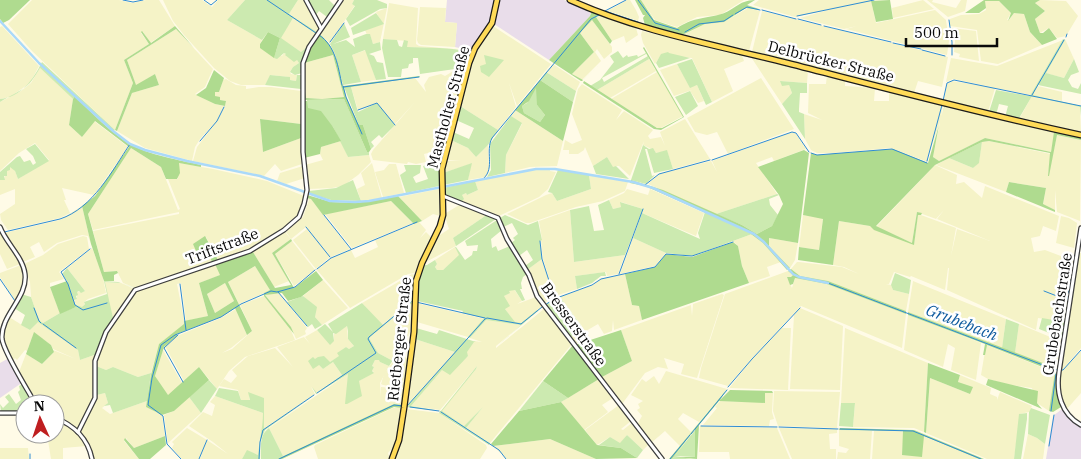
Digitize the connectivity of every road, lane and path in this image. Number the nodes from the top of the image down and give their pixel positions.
1 (306, 0) edge
2 (340, 0) edge
3 (497, 0) edge
4 (570, 0) edge
5 (321, 28) junction
6 (1081, 136) edge
7 (443, 196) junction
8 (0, 227) edge
9 (1081, 228) edge
10 (30, 394) edge
11 (0, 413) edge
12 (15, 413) edge
13 (65, 422) edge
14 (1081, 425) edge
15 (78, 432) junction
16 (92, 459) edge
17 (392, 459) edge
18 (662, 459) edge

1 - 5 street
2 - 5 street, Triftstraße
3 - 7 main road, Mastholter Straße
4 - 6 main road, Delbrücker Straße
5 - 15 street, Triftstraße
7 - 17 main road, Rietberger Straße
7 - 18 street, Bresserstraße
8 - 10 street
9 - 14 street, Grubebachstraße
11 - 12 street
13 - 15 street
15 - 16 street

